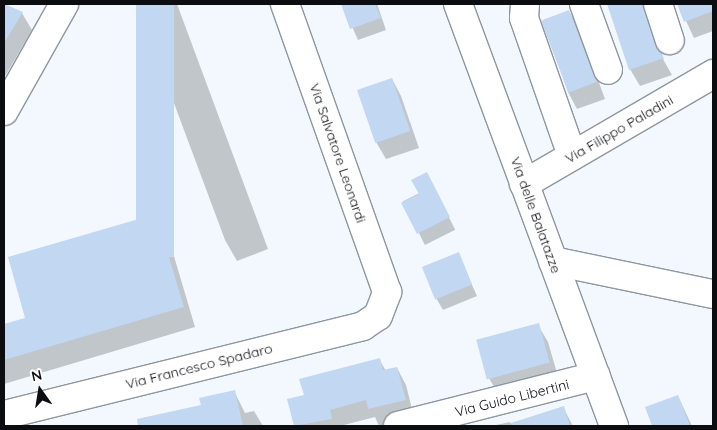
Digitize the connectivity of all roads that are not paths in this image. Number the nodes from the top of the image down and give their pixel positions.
1 (64, 4) edge
2 (285, 4) edge
3 (458, 4) edge
4 (525, 4) edge
5 (584, 4) edge
6 (658, 4) edge
7 (670, 40) dead end
8 (608, 70) dead end
9 (713, 74) edge
10 (4, 111) edge
11 (572, 156) junction
12 (524, 184) junction
13 (553, 260) junction
14 (713, 294) edge
15 (384, 303) joint
16 (596, 376) junction
17 (4, 414) edge
18 (398, 426) edge
19 (614, 426) edge

1 - 10 street
2 - 15 street, Via Salvatore Leonardi
3 - 12 street, Via delle Balatazze
4 - 11 street
5 - 8 street
6 - 7 street
9 - 11 street, Via Filippo Paladini
11 - 12 street, Via Filippo Paladini
12 - 13 street, Via delle Balatazze
13 - 14 street
13 - 16 street, Via delle Balatazze
15 - 17 street, Via Francesco Spadaro
16 - 18 street, Via Guido Libertini
16 - 19 street, Via delle Balatazze

